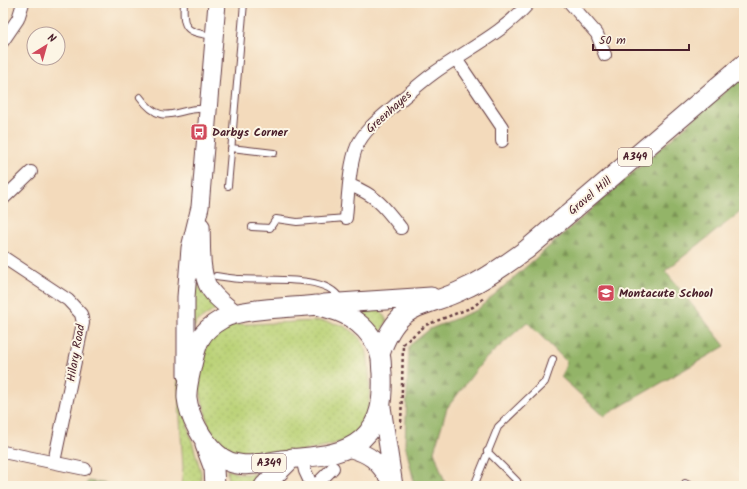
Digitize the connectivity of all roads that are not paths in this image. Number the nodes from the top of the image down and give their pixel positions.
1 (23, 3) edge
2 (184, 3) edge
3 (217, 3) edge
4 (244, 3) edge
5 (528, 3) edge
6 (570, 3) edge
7 (214, 36) junction
8 (3, 41) edge
9 (605, 56) dead end
10 (456, 59) junction
11 (744, 64) edge
12 (140, 97) dead end
13 (208, 109) junction
14 (502, 141) dead end
15 (232, 148) junction
16 (274, 153) dead end
17 (31, 172) dead end
18 (350, 185) junction
19 (228, 186) dead end
20 (3, 199) edge
21 (200, 208) junction
22 (346, 218) joint
23 (252, 228) dead end
24 (401, 228) dead end
25 (3, 257) edge
26 (216, 276) dead end
27 (444, 297) junction
28 (341, 303) junction
29 (317, 305) junction
30 (235, 313) junction
31 (380, 354) junction
32 (553, 358) dead end
33 (187, 397) junction
34 (382, 407) junction
35 (200, 431) junction
36 (348, 448) junction
37 (488, 451) junction
38 (3, 452) edge
39 (297, 458) junction
40 (54, 462) junction
41 (333, 468) dead end
42 (85, 469) dead end
43 (215, 486) edge
44 (264, 486) edge
45 (314, 486) edge
46 (394, 486) edge
47 (474, 486) edge
48 (512, 486) edge
49 (684, 486) edge
50 (691, 486) edge

1 - 8 street
2 - 7 lane
3 - 7 main road
4 - 15 lane
5 - 10 street, Greenhayes
6 - 9 street
7 - 13 main road
10 - 14 street
10 - 18 street, Greenhayes
11 - 27 main road, Gravel Hill / A349
12 - 13 lane
13 - 21 main road
15 - 16 lane
15 - 19 lane
17 - 20 street
18 - 22 street, Greenhayes
18 - 24 street
21 - 30 main road
21 - 33 main road
22 - 23 lane
25 - 40 street, Hilary Road
26 - 28 lane
27 - 28 main road, Gravel Hill / A349
27 - 31 main road, Gravel Hill / A349
28 - 29 main road, Gravel Hill / A349
29 - 30 main road, A349
29 - 31 main road, A349
30 - 33 main road, A349
31 - 34 main road, A349
32 - 37 lane
33 - 35 main road, A349
34 - 36 main road, A349
34 - 46 main road
35 - 39 main road, A349
35 - 43 main road, A349
36 - 39 main road, A349
36 - 46 main road
37 - 47 lane
37 - 48 lane
38 - 40 street
39 - 44 main road, A349
39 - 45 street
40 - 42 street
41 - 45 street
49 - 50 lane

